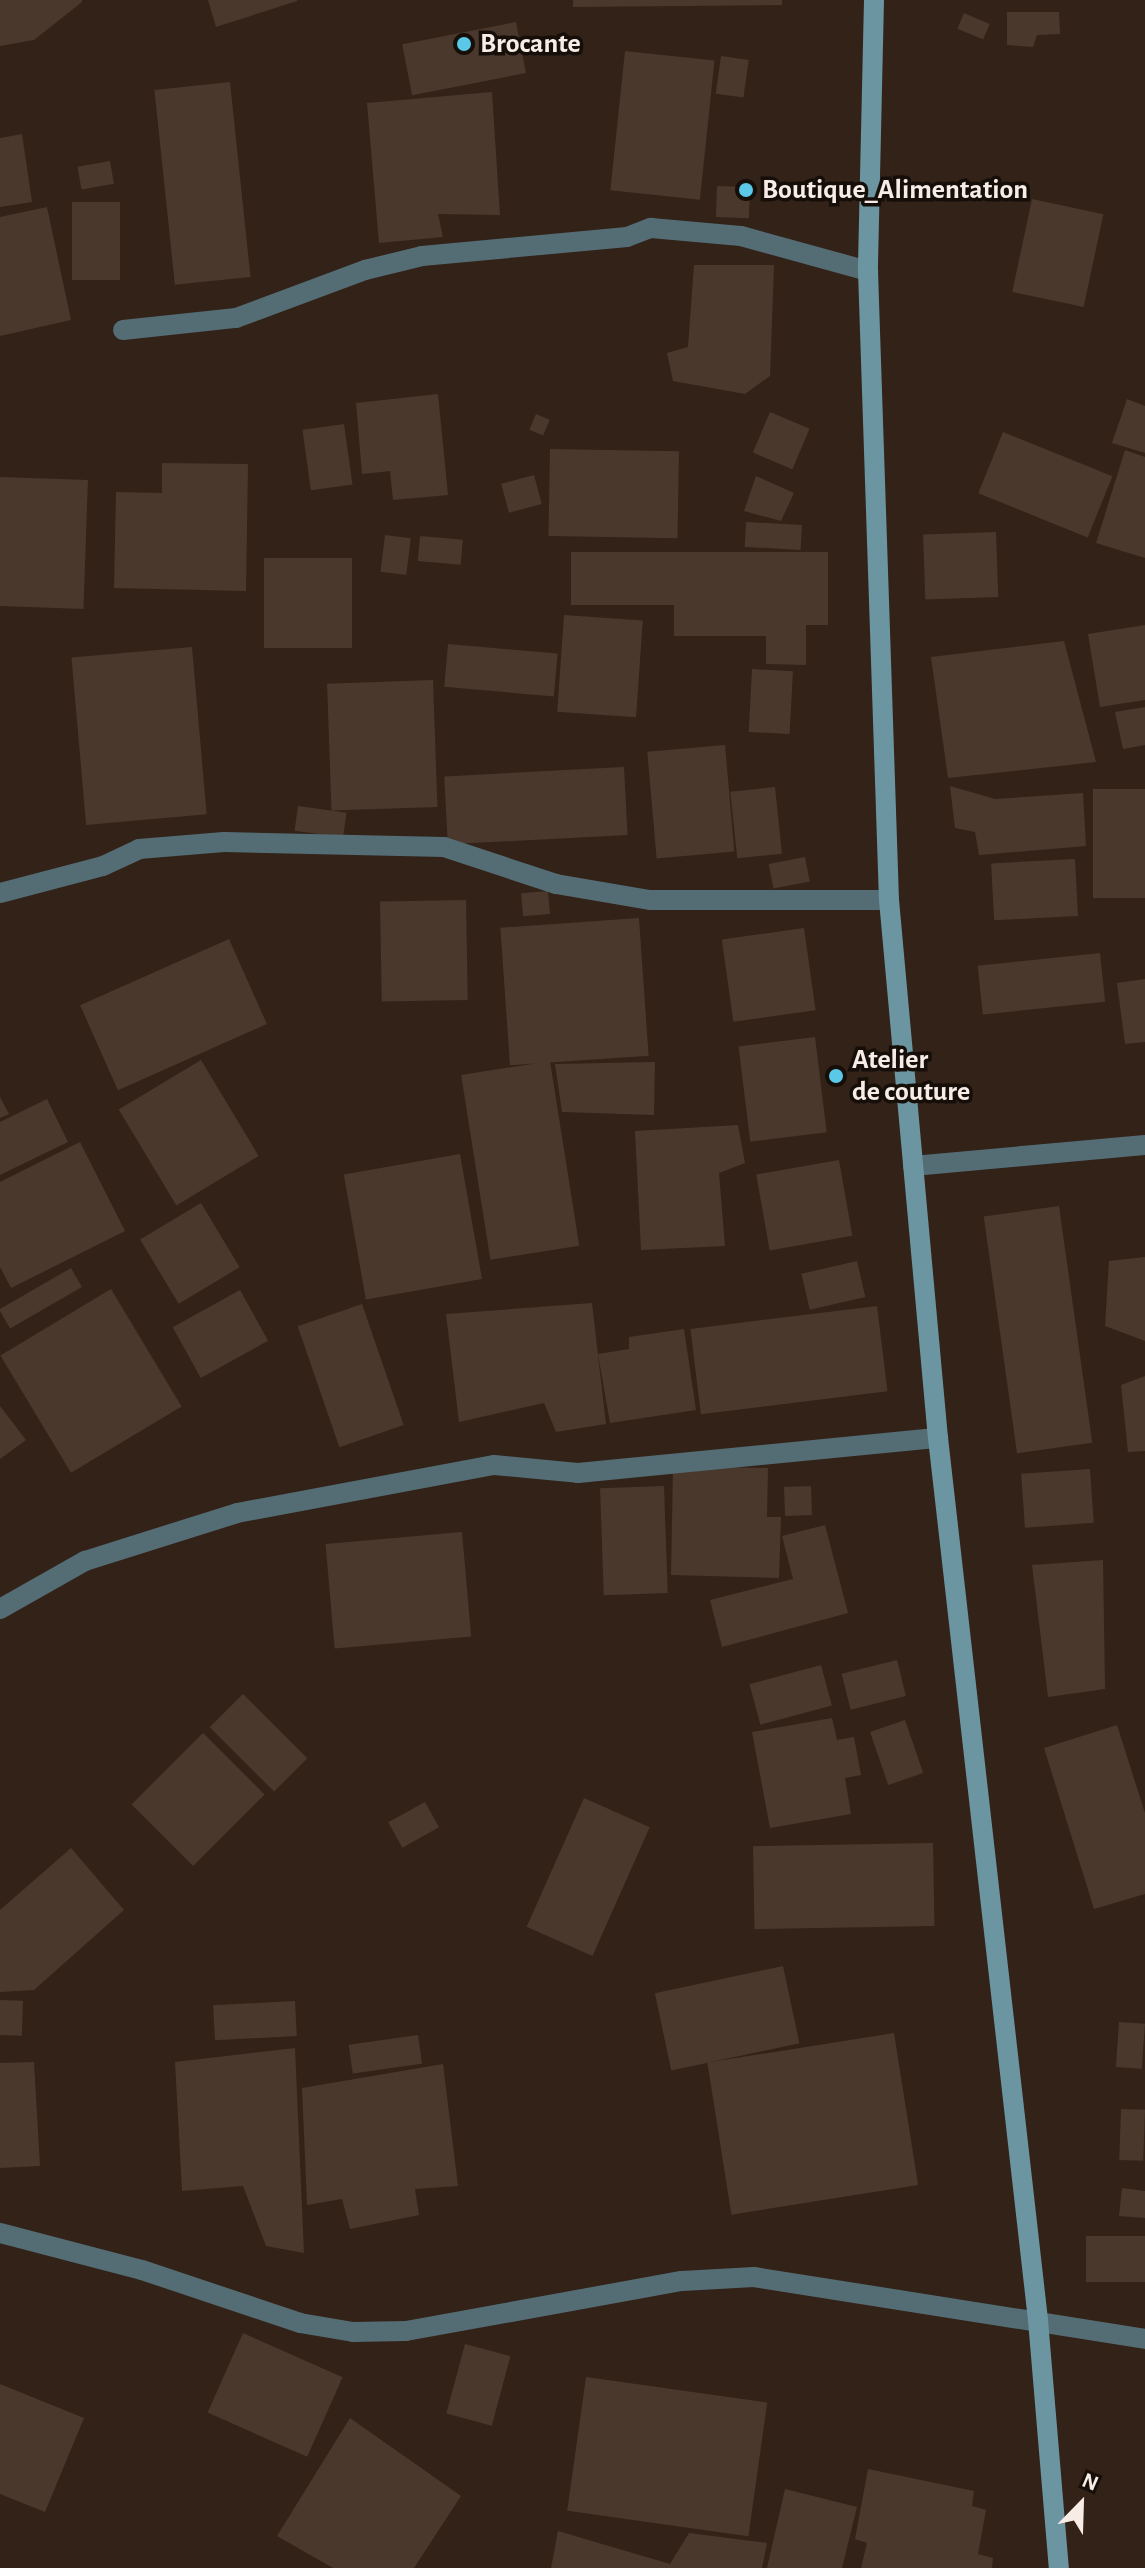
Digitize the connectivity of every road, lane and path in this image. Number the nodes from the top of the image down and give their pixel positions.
1 (874, 0) edge
2 (868, 271) junction
3 (123, 330) dead end
4 (0, 893) edge
5 (889, 900) junction
6 (1145, 1145) edge
7 (913, 1166) junction
8 (938, 1438) junction
9 (0, 1609) edge
10 (0, 2233) edge
11 (1038, 2320) junction
12 (1145, 2339) edge
13 (1059, 2568) edge

1 - 2 main road
2 - 3 street
2 - 5 main road
4 - 5 street
5 - 7 main road
6 - 7 street
7 - 8 main road
8 - 9 street
8 - 11 main road
10 - 11 street
11 - 12 street
11 - 13 main road

